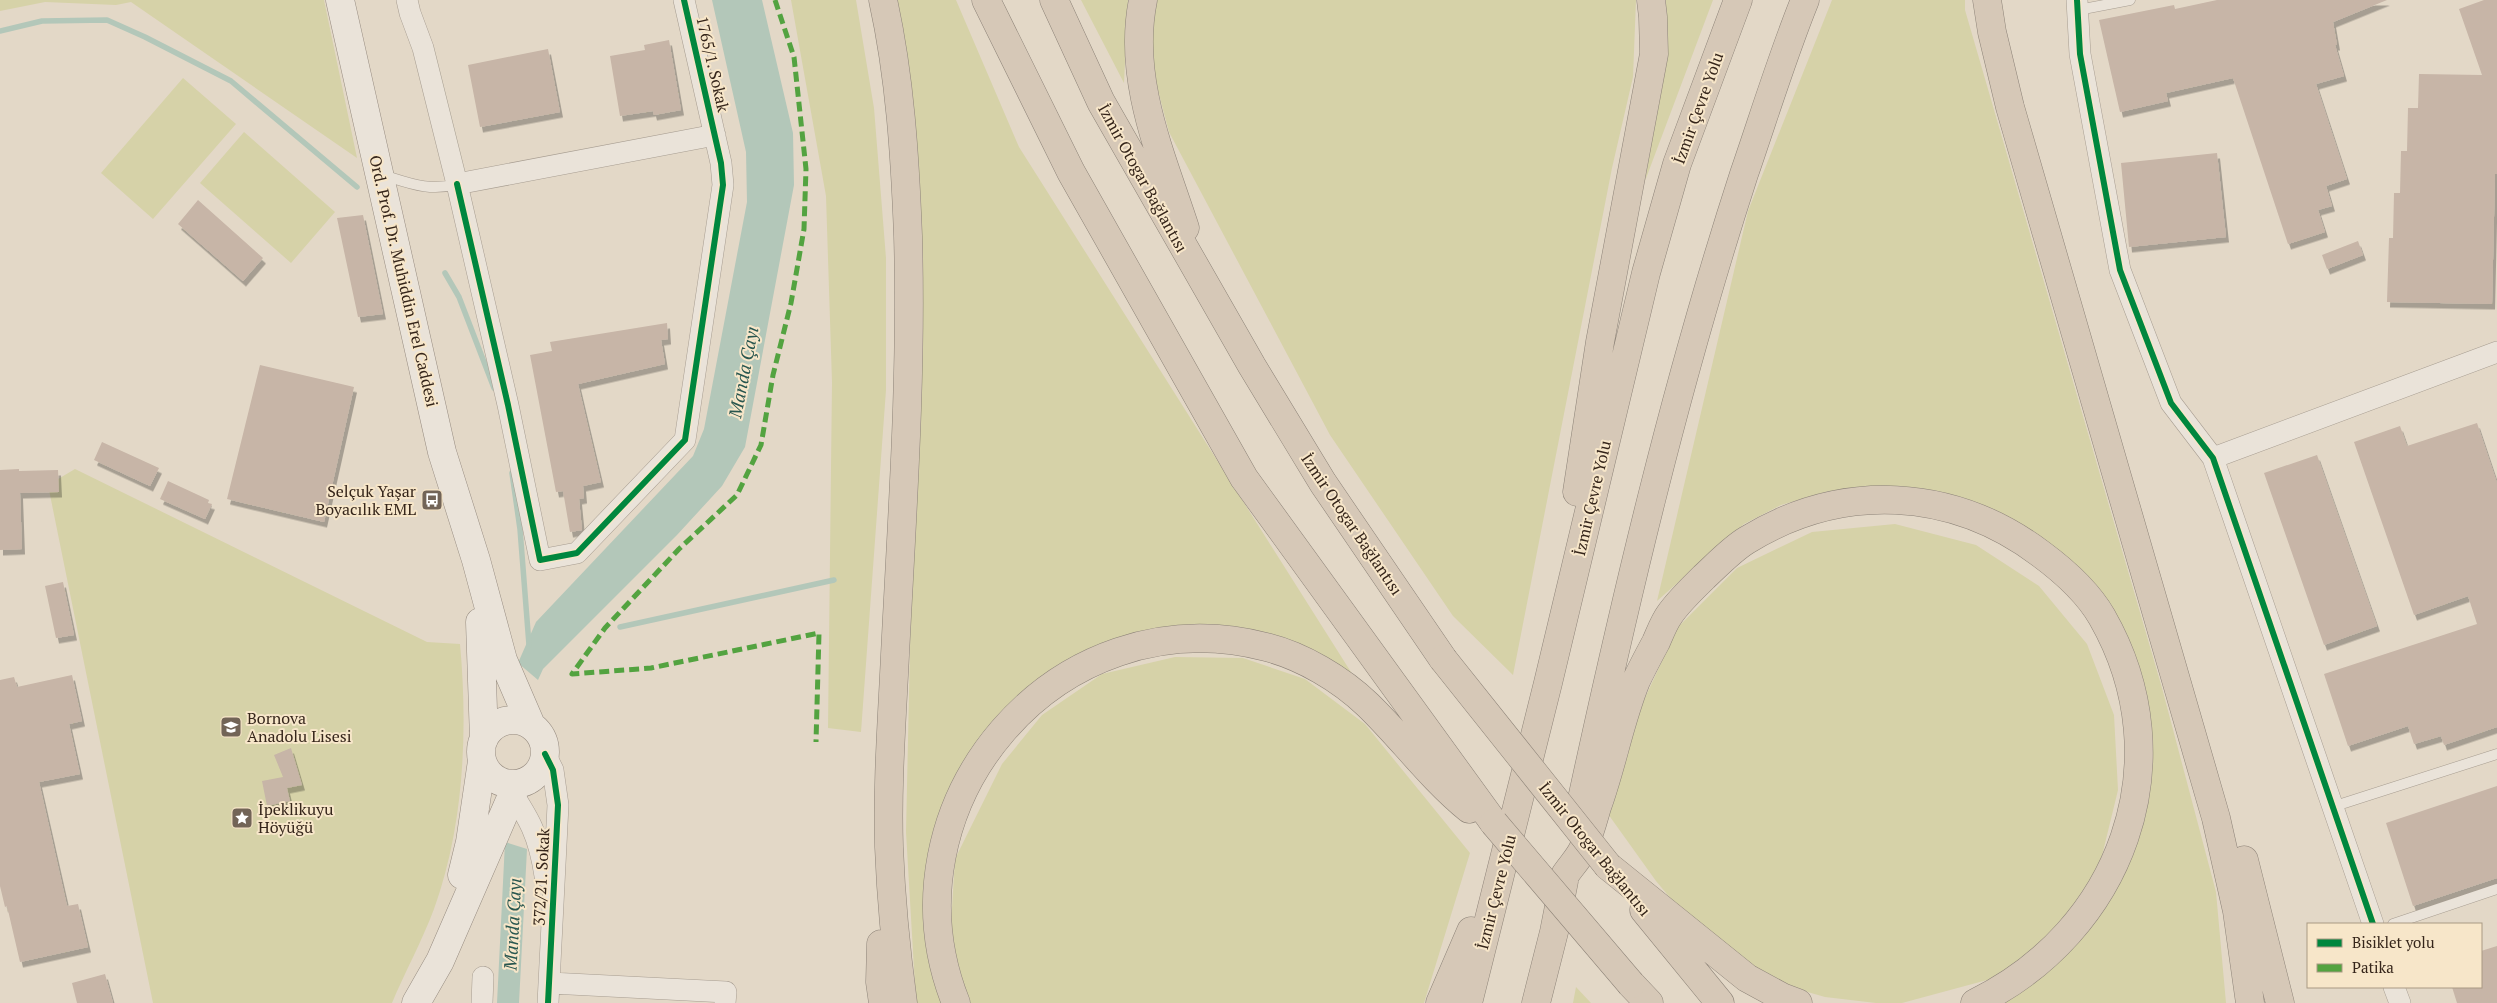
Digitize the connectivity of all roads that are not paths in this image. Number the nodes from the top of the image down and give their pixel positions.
1 (340, 0) edge
2 (407, 0) edge
3 (684, 0) edge
4 (883, 0) edge
5 (986, 0) edge
6 (1054, 0) edge
7 (1143, 0) edge
8 (1651, 0) edge
9 (1738, 0) edge
10 (1805, 0) edge
11 (1988, 0) edge
12 (2130, 0) edge
13 (2078, 5) edge
14 (715, 135) junction
15 (379, 174) junction
16 (457, 184) junction
17 (1203, 284) junction
18 (2497, 352) edge
19 (2212, 458) junction
20 (2134, 542) junction
21 (476, 560) junction
22 (1548, 683) junction
23 (531, 725) junction
24 (483, 750) junction
25 (545, 754) junction
26 (2497, 754) edge
27 (512, 788) junction
28 (1522, 789) junction
29 (2332, 807) junction
30 (1494, 823) junction
31 (889, 846) junction
32 (1608, 866) junction
33 (1565, 875) junction
34 (2497, 889) edge
35 (552, 921) junction
36 (2373, 923) edge
37 (2396, 923) edge
38 (440, 961) junction
39 (483, 977) dead end
40 (2394, 988) edge
41 (549, 993) edge
42 (1640, 993) edge
43 (725, 998) edge
44 (416, 1003) edge
45 (482, 1003) edge
46 (883, 1003) edge
47 (902, 1003) edge
48 (956, 1003) edge
49 (1440, 1003) edge
50 (1468, 1003) edge
51 (1536, 1003) edge
52 (1720, 1003) edge
53 (1798, 1003) edge
54 (1975, 1003) edge
55 (2250, 1003) edge
56 (2280, 1003) edge
57 (2400, 1003) edge

1 - 15 main road, Ord. Prof. Dr. Muhiddin Erel Caddesi
2 - 16 street
3 - 14 street, 1765/1. Sokak
4 - 31 highway
5 - 30 highway
6 - 17 highway, İzmir Otogar Bağlantısı
7 - 17 highway
8 - 22 highway
9 - 22 highway, İzmir Çevre Yolu
10 - 33 highway
11 - 20 highway
12 - 13 lane
13 - 19 street
14 - 16 street, 1765/1. Sokak
14 - 16 street
15 - 16 lane
15 - 21 main road, Ord. Prof. Dr. Muhiddin Erel Caddesi
17 - 32 highway, İzmir Otogar Bağlantısı, bridge
18 - 19 street
19 - 29 street
20 - 55 highway
20 - 56 highway
21 - 23 main road, Ord. Prof. Dr. Muhiddin Erel Caddesi
21 - 24 main road, Ord. Prof. Dr. Muhiddin Erel Caddesi
22 - 28 highway, İzmir Çevre Yolu
23 - 24 main road
23 - 25 main road
24 - 27 main road
24 - 38 main road, Ord. Prof. Dr. Muhiddin Erel Caddesi
25 - 27 main road
25 - 35 street, 372/21. Sokak
26 - 29 lane
27 - 35 street, 372/21. Sokak
27 - 38 main road, Ord. Prof. Dr. Muhiddin Erel Caddesi
28 - 49 highway
28 - 50 highway, İzmir Çevre Yolu
29 - 36 street
30 - 42 highway, bridge
30 - 48 highway
31 - 46 highway
31 - 47 highway
32 - 52 highway, İzmir Otogar Bağlantısı
32 - 53 highway
33 - 51 highway
33 - 54 highway
34 - 37 lane
35 - 41 street, 372/21. Sokak
38 - 44 main road, Ord. Prof. Dr. Muhiddin Erel Caddesi
39 - 45 street
40 - 57 street
41 - 43 street

